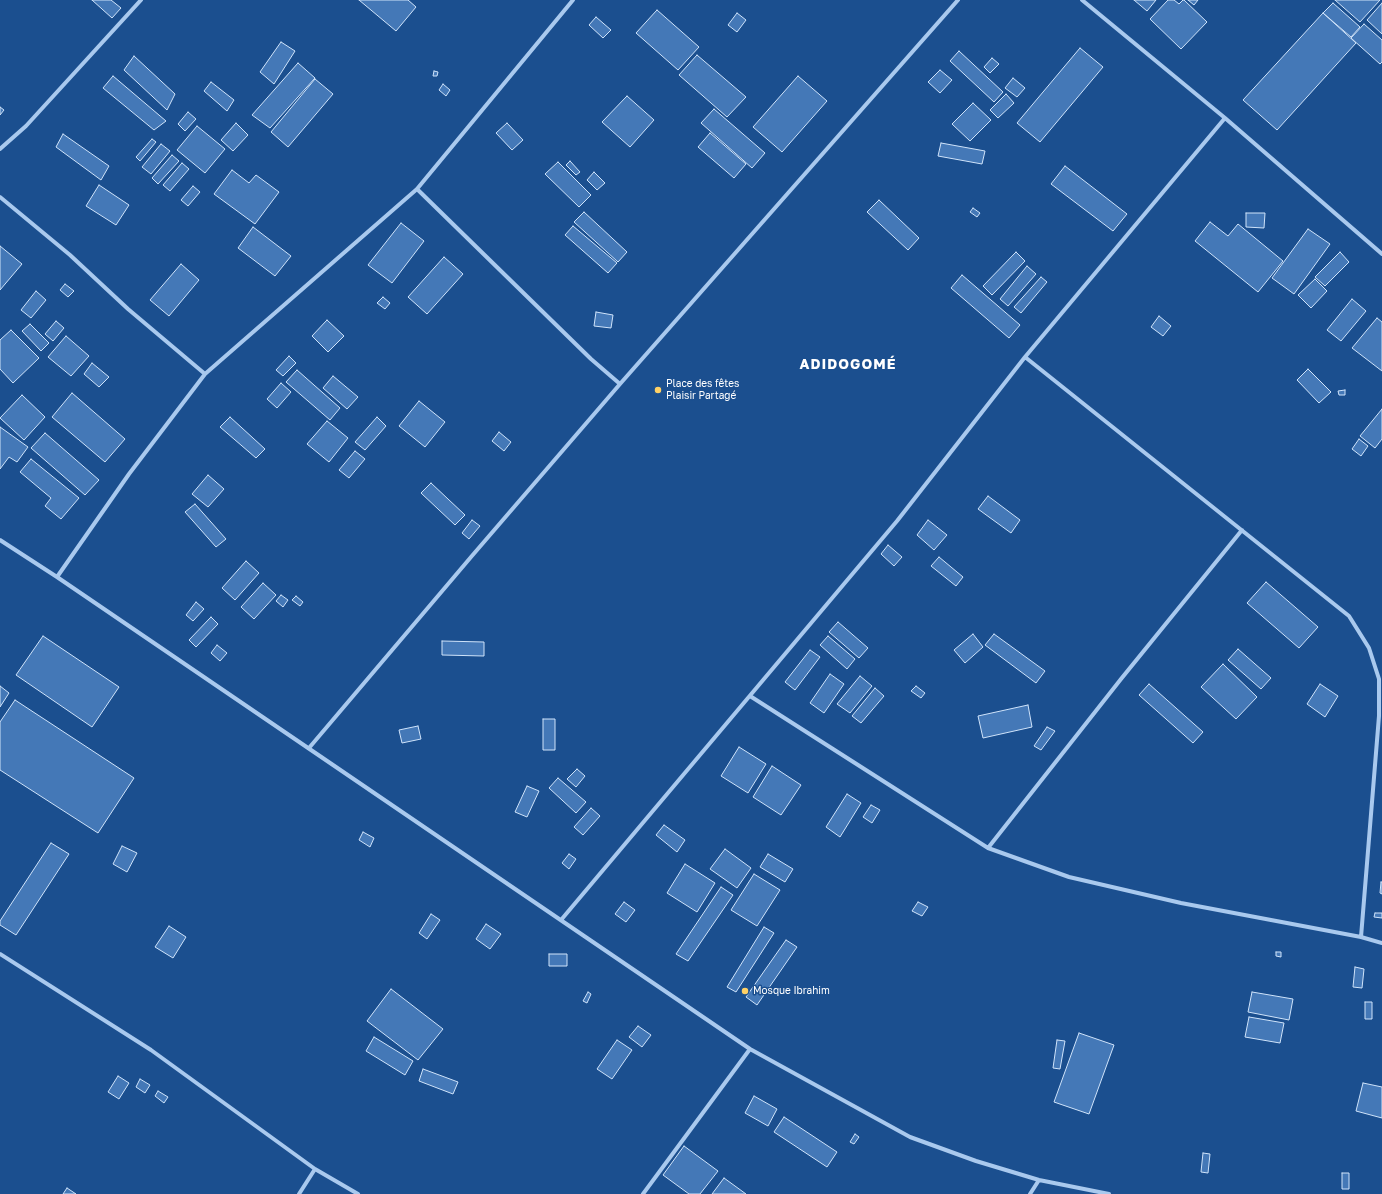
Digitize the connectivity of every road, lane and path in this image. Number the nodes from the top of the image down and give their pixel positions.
1 (141, 0) edge
2 (573, 0) edge
3 (958, 0) edge
4 (1082, 0) edge
5 (1225, 118) junction
6 (0, 149) edge
7 (417, 189) junction
8 (0, 197) edge
9 (1382, 254) edge
10 (1025, 357) junction
11 (205, 374) junction
12 (620, 384) junction
13 (1242, 530) junction
14 (0, 540) edge
15 (57, 577) junction
16 (750, 696) junction
17 (309, 748) junction
18 (988, 848) junction
19 (561, 920) junction
20 (1361, 938) junction
21 (1382, 943) edge
22 (0, 954) edge
23 (750, 1049) junction
24 (315, 1169) junction
25 (1039, 1180) junction
26 (299, 1194) edge
27 (358, 1194) edge
28 (643, 1194) edge
29 (1030, 1194) edge
30 (1109, 1194) edge

1 - 6 street
2 - 7 street
3 - 12 street
4 - 5 street
5 - 9 street
5 - 10 street
7 - 11 street
7 - 12 street
8 - 11 street
10 - 13 street
10 - 16 street
11 - 15 street
12 - 17 street
13 - 18 street
13 - 20 street
14 - 15 street
15 - 17 street
16 - 18 street
16 - 19 street
17 - 19 street
18 - 20 street
19 - 23 street
20 - 21 street
22 - 24 street
23 - 25 street
23 - 28 street
24 - 26 street
24 - 27 street
25 - 29 street
25 - 30 street

